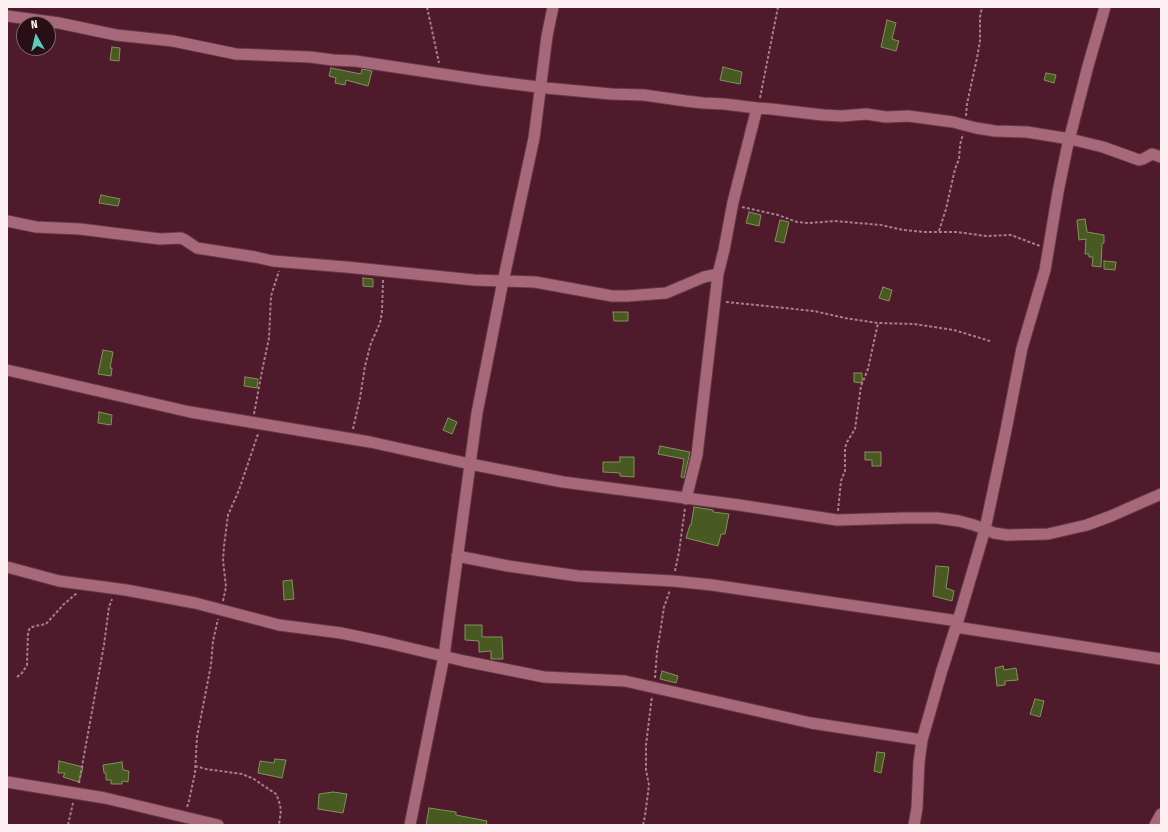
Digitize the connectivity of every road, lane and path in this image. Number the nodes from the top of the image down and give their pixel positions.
1 (8, 7) edge
2 (427, 7) edge
3 (554, 7) edge
4 (778, 7) edge
5 (982, 7) edge
6 (1105, 7) edge
7 (7, 10) edge
8 (7, 16) edge
9 (442, 74) junction
10 (540, 87) junction
11 (757, 108) junction
12 (965, 125) junction
13 (1070, 140) junction
14 (1161, 157) edge
15 (733, 206) junction
16 (7, 221) edge
17 (939, 231) junction
18 (1048, 250) junction
19 (282, 262) junction
20 (383, 271) junction
21 (718, 274) junction
22 (503, 281) junction
23 (714, 300) junction
24 (878, 323) junction
25 (990, 340) dead end
26 (7, 370) edge
27 (257, 422) junction
28 (351, 438) junction
29 (470, 464) junction
30 (1161, 494) edge
31 (686, 499) junction
32 (837, 520) junction
33 (985, 529) junction
34 (457, 556) junction
35 (7, 567) edge
36 (672, 581) junction
37 (87, 585) junction
38 (116, 589) junction
39 (221, 609) junction
40 (957, 624) junction
41 (444, 656) junction
42 (1161, 659) edge
43 (17, 677) dead end
44 (653, 688) junction
45 (922, 740) junction
46 (195, 766) junction
47 (7, 782) edge
48 (75, 793) junction
49 (1161, 814) edge
50 (183, 817) junction
51 (68, 825) edge
52 (218, 825) edge
53 (279, 825) edge
54 (410, 825) edge
55 (643, 825) edge
56 (914, 825) edge
57 (1155, 825) edge

1 - 7 street
2 - 9 path
3 - 10 street
4 - 11 path
5 - 12 path
6 - 13 street
8 - 9 street
9 - 10 street
10 - 11 street
10 - 22 street
11 - 12 street
11 - 15 street
12 - 13 street
12 - 17 path
13 - 14 street
13 - 18 street
15 - 17 path
15 - 21 street
16 - 19 street
17 - 18 path
18 - 33 street
19 - 20 street
19 - 27 path
20 - 22 street
20 - 28 path
21 - 22 street
21 - 23 street
22 - 29 street
23 - 24 path
23 - 31 street
24 - 25 path
24 - 32 path
26 - 27 street
27 - 28 street
27 - 39 path
28 - 29 street
29 - 31 street
29 - 34 street
30 - 33 street
31 - 32 street
31 - 36 path
32 - 33 street
33 - 40 street
34 - 36 street
34 - 41 street
35 - 37 street
36 - 40 street
36 - 44 path
37 - 38 street
37 - 43 path
38 - 39 street
38 - 48 path
39 - 41 street
39 - 46 path
40 - 42 street
40 - 45 street
41 - 44 street
41 - 54 street
44 - 45 street
44 - 55 path
45 - 56 street
46 - 50 path
46 - 53 path
47 - 48 street
48 - 50 street
48 - 51 path
49 - 57 street
50 - 52 street

